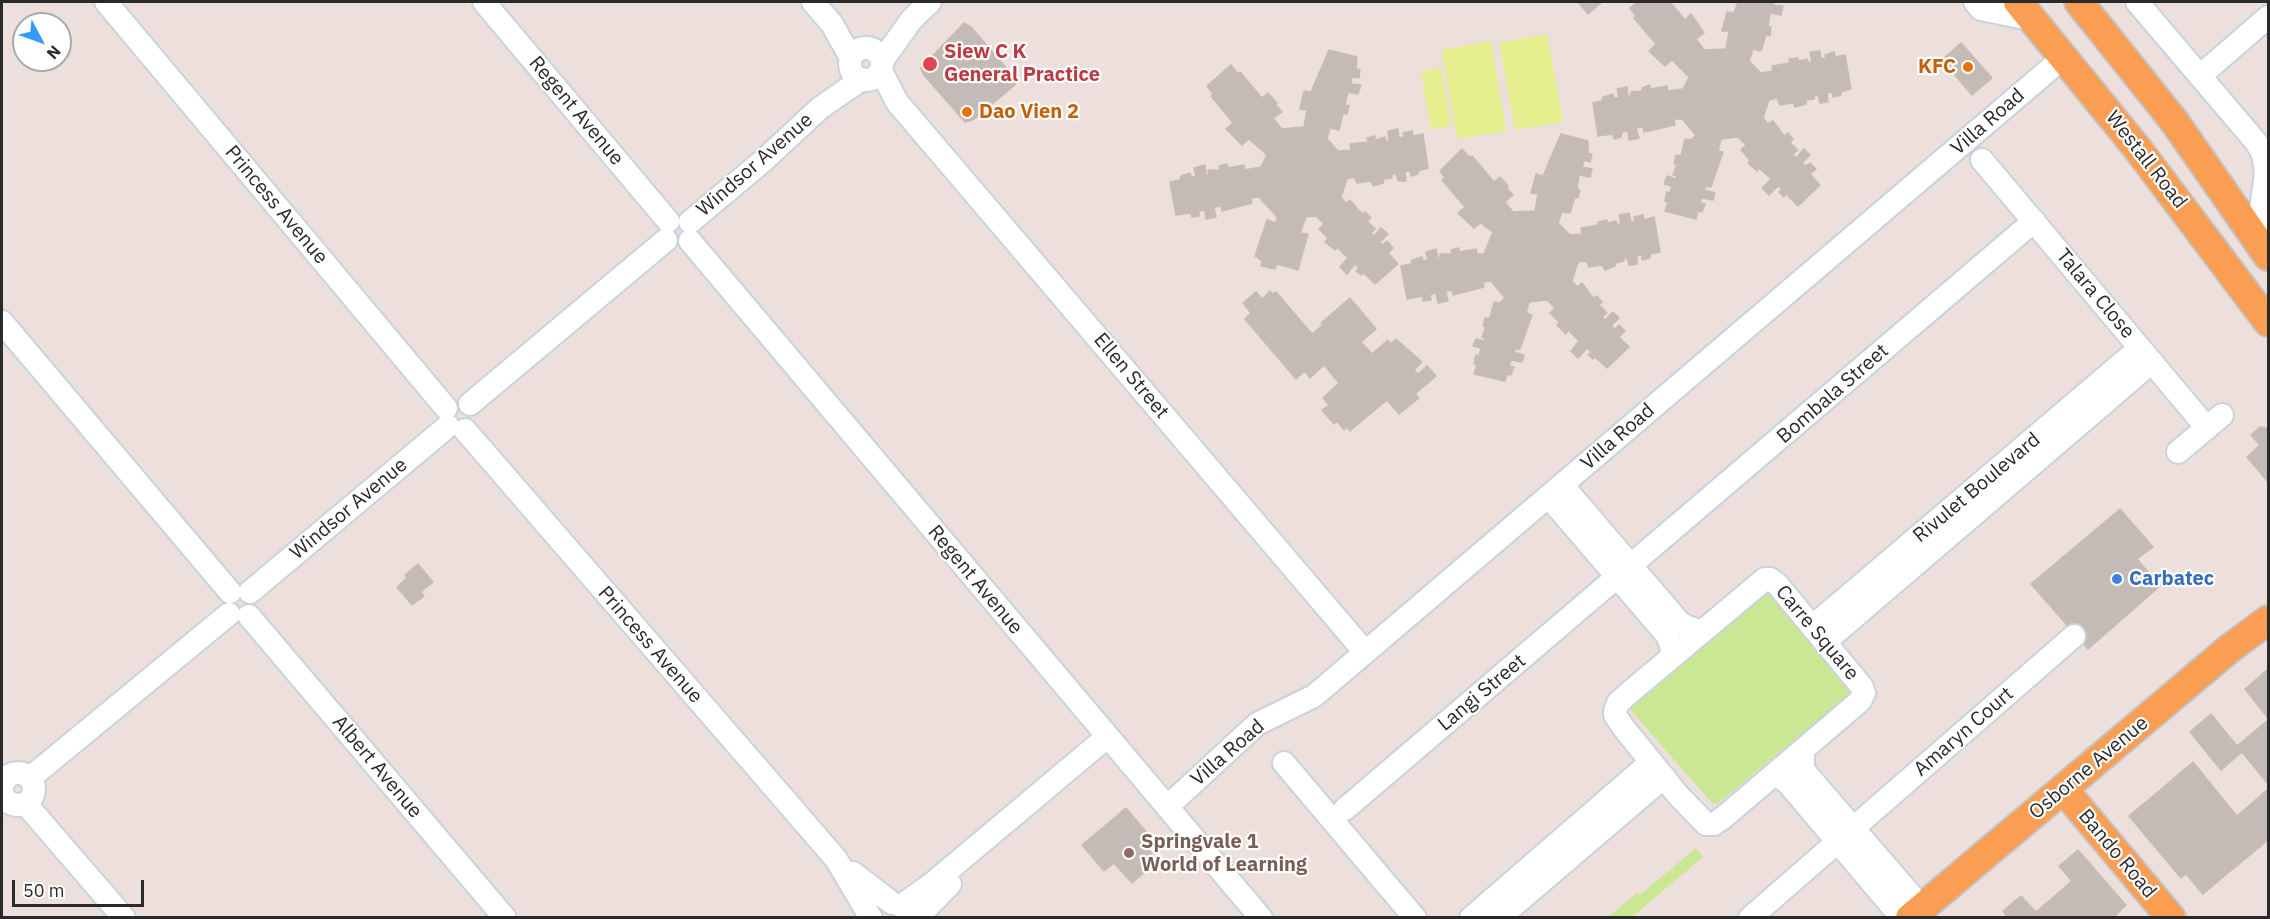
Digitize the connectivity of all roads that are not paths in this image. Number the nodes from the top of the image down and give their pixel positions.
1 (106, 2) edge
2 (484, 2) edge
3 (813, 2) edge
4 (930, 2) edge
5 (2079, 2) edge
6 (2137, 2) edge
7 (1978, 5) edge
8 (2026, 11) edge
9 (2268, 17) edge
10 (2064, 57) junction
11 (866, 64) junction
12 (2200, 76) junction
13 (1982, 160) dead end
14 (2034, 221) junction
15 (667, 231) junction
16 (690, 231) junction
17 (2263, 248) edge
18 (2, 322) edge
19 (2268, 322) edge
20 (2146, 355) junction
21 (453, 421) junction
22 (2178, 452) dead end
23 (1555, 491) junction
24 (1625, 572) junction
25 (240, 604) junction
26 (2268, 620) edge
27 (1700, 631) junction
28 (1819, 634) junction
29 (2074, 636) dead end
30 (1365, 652) junction
31 (1672, 655) junction
32 (1111, 742) junction
33 (1803, 750) junction
34 (1284, 763) dead end
35 (1658, 770) junction
36 (1775, 774) junction
37 (2064, 790) junction
38 (8, 791) edge
39 (1167, 807) junction
40 (1345, 809) dead end
41 (1847, 835) junction
42 (1555, 858) junction
43 (836, 859) junction
44 (905, 911) edge
45 (1911, 914) edge
46 (124, 918) edge
47 (505, 918) edge
48 (872, 918) edge
49 (1261, 918) edge
50 (1415, 918) edge
51 (1471, 918) edge
52 (1498, 918) edge
53 (1750, 918) edge
54 (2171, 918) edge

1 - 21 street, Princess Avenue
2 - 15 street, Regent Avenue
3 - 11 street, Ellen Street
4 - 11 street, Windsor Avenue
5 - 17 main road
6 - 12 street
7 - 8 street
8 - 10 main road, Westall Road
9 - 12 street
10 - 19 main road, Westall Road
10 - 23 street, Villa Road
11 - 16 street, Windsor Avenue
11 - 30 street, Ellen Street
12 - 17 street
13 - 14 street, Talara Close
14 - 20 street, Talara Close
14 - 24 street, Bombala Street
15 - 16 street
15 - 21 street
16 - 32 street, Regent Avenue
18 - 25 street, Albert Avenue
20 - 22 street, Talara Close
20 - 28 street, Rivulet Boulevard
21 - 25 street, Windsor Avenue
21 - 43 street, Princess Avenue
23 - 24 street
23 - 30 street, Villa Road
24 - 27 street
24 - 31 street
24 - 40 street, Langi Street
25 - 38 street, Windsor Avenue
25 - 47 street, Albert Avenue
26 - 37 main road, Osborne Avenue
27 - 28 street, Carre Square
27 - 31 street, Carre Square
28 - 33 street, Carre Square
29 - 41 street, Amaryn Court
30 - 39 street, Villa Road
31 - 35 street, Carre Square
32 - 39 street, Regent Avenue
32 - 44 street
33 - 36 street, Carre Square
33 - 41 street
34 - 50 street
35 - 36 street, Carre Square
35 - 42 street
36 - 41 street
37 - 45 main road, Osborne Avenue
37 - 54 main road, Bando Road
38 - 46 street
39 - 49 street, Regent Avenue
41 - 45 street
41 - 53 street, Amaryn Court
42 - 51 street
42 - 52 street
43 - 44 street, Princess Avenue
43 - 48 street, Princess Avenue
44 - 48 street

